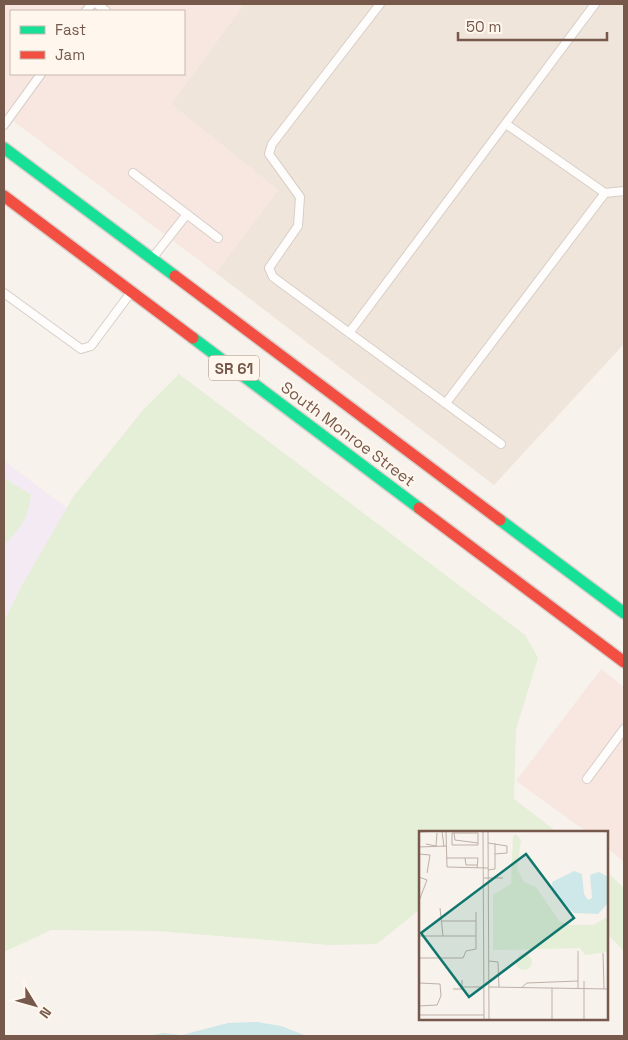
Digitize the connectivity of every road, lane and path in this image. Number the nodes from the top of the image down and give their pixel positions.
1 (380, 4) edge
2 (595, 4) edge
3 (40, 75) edge
4 (506, 124) junction
5 (4, 125) edge
6 (4, 148) edge
7 (132, 173) dead end
8 (624, 191) edge
9 (605, 192) junction
10 (4, 196) edge
11 (187, 214) junction
12 (218, 238) dead end
13 (152, 259) junction
14 (131, 291) junction
15 (4, 293) edge
16 (350, 333) junction
17 (446, 403) junction
18 (501, 444) dead end
19 (624, 613) edge
20 (624, 662) edge
21 (624, 729) edge
22 (586, 779) dead end

1 - 16 lane
2 - 4 lane
3 - 5 lane
4 - 9 lane
4 - 16 lane
6 - 13 main road, South Monroe Street / SR 61
7 - 11 lane
8 - 9 lane
9 - 17 lane
10 - 14 main road, South Monroe Street / SR 61
11 - 12 lane
11 - 13 lane
13 - 19 main road, South Monroe Street / SR 61
14 - 15 lane
14 - 20 main road, South Monroe Street / SR 61
16 - 17 lane
17 - 18 lane
21 - 22 lane

